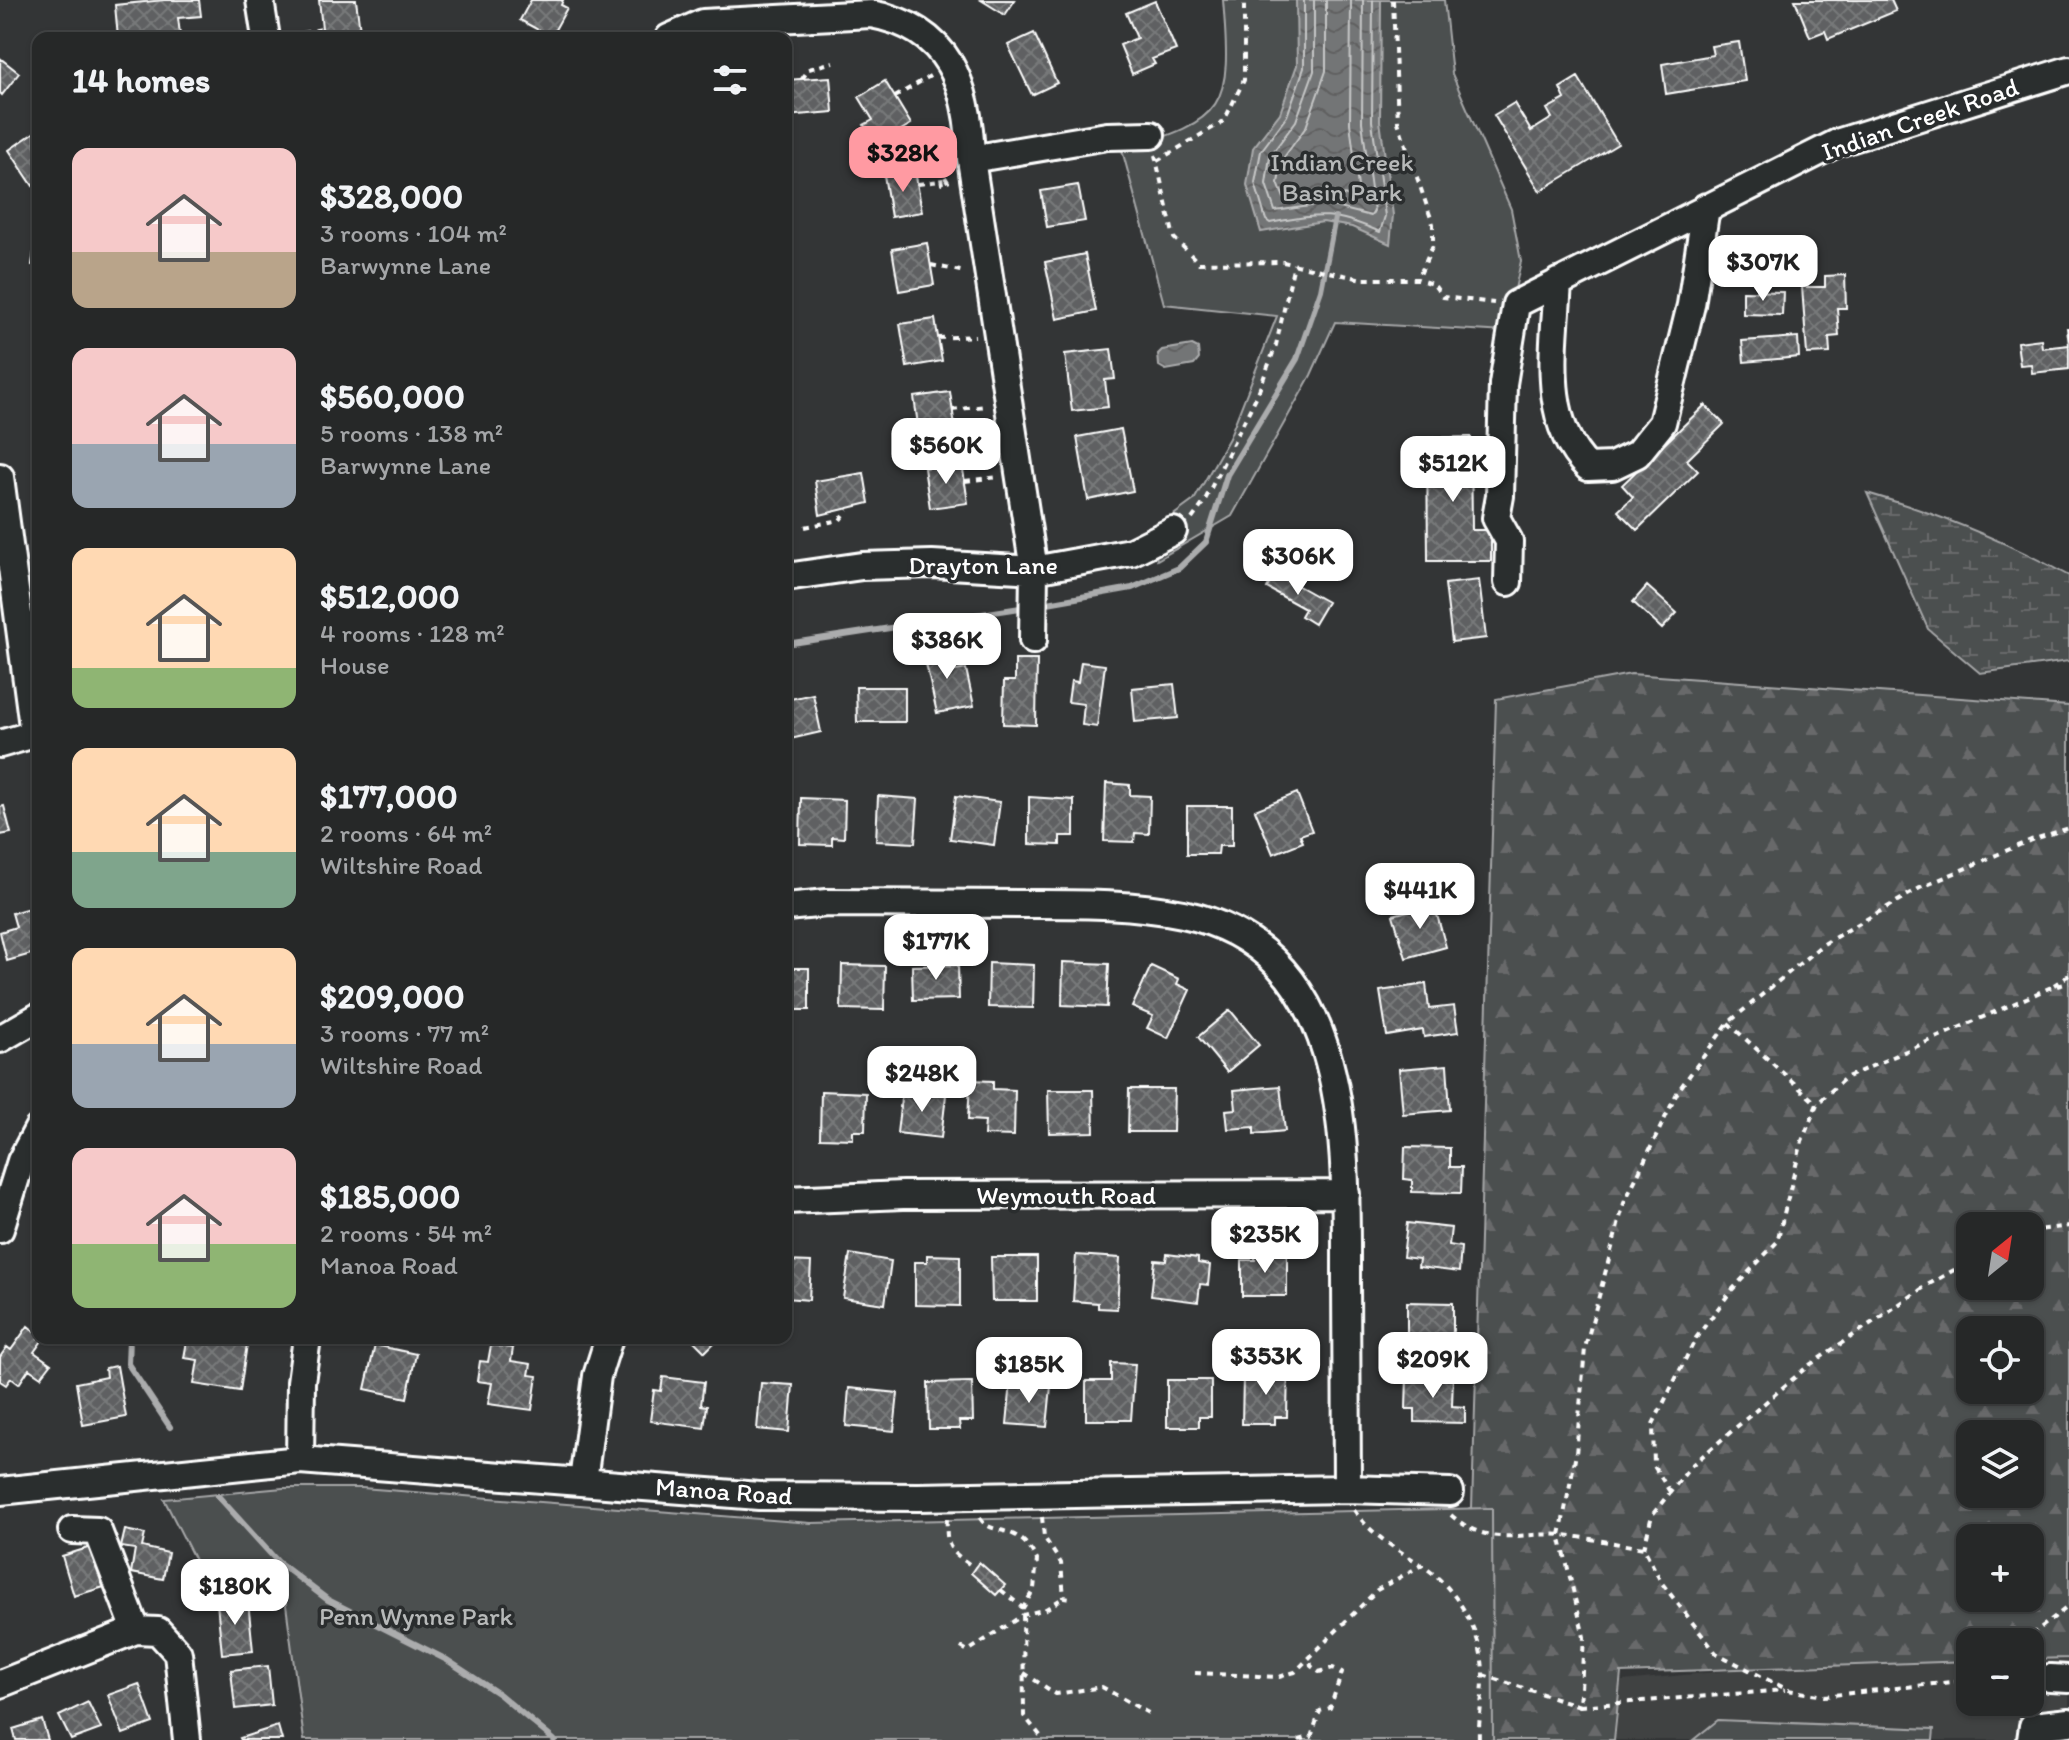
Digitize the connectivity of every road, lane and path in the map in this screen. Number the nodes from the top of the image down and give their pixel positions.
1 (260, 0) edge
2 (1244, 0) edge
3 (1393, 0) edge
4 (322, 29) dead end
5 (265, 32) edge
6 (308, 32) edge
7 (683, 32) edge
8 (833, 62) dead end
9 (951, 63) junction
10 (2069, 70) edge
11 (802, 79) dead end
12 (895, 97) dead end
13 (1154, 148) junction
14 (971, 159) junction
15 (940, 181) dead end
16 (918, 184) dead end
17 (1706, 207) junction
18 (1294, 264) junction
19 (931, 265) dead end
20 (972, 278) dead end
21 (1418, 279) junction
22 (1558, 282) junction
23 (1473, 302) dead end
24 (938, 338) dead end
25 (983, 341) dead end
26 (1009, 403) junction
27 (952, 410) dead end
28 (1020, 474) junction
29 (0, 477) edge
30 (965, 481) dead end
31 (848, 510) dead end
32 (805, 527) dead end
33 (1173, 531) joint
34 (1034, 570) junction
35 (792, 576) edge
36 (1508, 582) dead end
37 (1033, 640) dead end
38 (32, 705) edge
39 (32, 735) edge
40 (0, 744) edge
41 (2069, 828) edge
42 (792, 906) edge
43 (2069, 975) edge
44 (2069, 983) edge
45 (2049, 988) junction
46 (31, 1021) edge
47 (1728, 1023) junction
48 (0, 1039) edge
49 (1817, 1104) junction
50 (32, 1140) edge
51 (1346, 1194) junction
52 (792, 1200) edge
53 (2069, 1226) edge
54 (0, 1229) edge
55 (2044, 1229) edge
56 (1956, 1269) edge
57 (306, 1344) edge
58 (607, 1344) edge
59 (300, 1460) junction
60 (583, 1481) junction
61 (1347, 1489) junction
62 (0, 1491) edge
63 (1423, 1491) junction
64 (1450, 1492) dead end
65 (1670, 1492) junction
66 (1042, 1494) junction
67 (948, 1496) junction
68 (980, 1496) junction
69 (72, 1530) dead end
70 (1560, 1535) junction
71 (1644, 1548) junction
72 (1422, 1565) junction
73 (975, 1568) dead end
74 (1001, 1590) dead end
75 (1064, 1597) junction
76 (1071, 1598) dead end
77 (2069, 1606) edge
78 (1023, 1608) junction
79 (1023, 1615) junction
80 (2040, 1628) edge
81 (130, 1632) junction
82 (961, 1647) dead end
83 (1310, 1654) junction
84 (1024, 1673) junction
85 (1195, 1673) dead end
86 (1483, 1675) junction
87 (1956, 1682) edge
88 (0, 1684) edge
89 (1788, 1690) junction
90 (1580, 1706) junction
91 (1150, 1714) dead end
92 (2064, 1728) edge
93 (187, 1740) edge
94 (1044, 1740) edge
95 (1299, 1740) edge
96 (1479, 1740) edge
97 (2031, 1740) edge

1 - 5 street
2 - 13 path
3 - 21 path
4 - 6 path
7 - 9 street
8 - 11 path
9 - 12 path
9 - 14 street
10 - 17 street, Indian Creek Road
13 - 14 street
13 - 18 path
14 - 26 street
15 - 16 path
17 - 22 street, Indian Creek Road
17 - 22 street
18 - 21 path
18 - 33 path
19 - 20 path
21 - 23 path
22 - 36 street, Indian Creek Road
24 - 25 path
26 - 27 path
26 - 28 street
28 - 30 path
28 - 34 street
29 - 38 street
31 - 32 path
33 - 34 street, Drayton Lane
34 - 35 street, Drayton Lane
34 - 37 street
39 - 40 street
41 - 47 path
42 - 51 street
43 - 45 path
44 - 45 path
45 - 49 path
46 - 48 street
47 - 49 path
47 - 70 path
49 - 65 path
50 - 54 street
51 - 52 street, Weymouth Road
51 - 61 street
53 - 55 path
56 - 65 path
57 - 59 street
58 - 60 street
59 - 60 street, Manoa Road
59 - 62 street, Manoa Road
60 - 67 street, Manoa Road
61 - 63 street, Manoa Road
61 - 66 street, Manoa Road
61 - 72 path
63 - 64 street, Manoa Road
63 - 70 path
65 - 71 path
66 - 68 street, Manoa Road
66 - 75 path
67 - 68 street, Manoa Road
67 - 73 path
68 - 78 path
69 - 81 street
70 - 71 path
70 - 90 path
71 - 89 path
72 - 83 path
72 - 86 path
74 - 78 path
75 - 76 path
75 - 79 path
77 - 80 path
78 - 79 path
79 - 82 path
79 - 84 path
81 - 88 street
81 - 93 street
83 - 85 path
83 - 95 path
84 - 91 path
84 - 94 path
86 - 90 path
86 - 96 path
87 - 89 path
89 - 90 path
92 - 97 street

